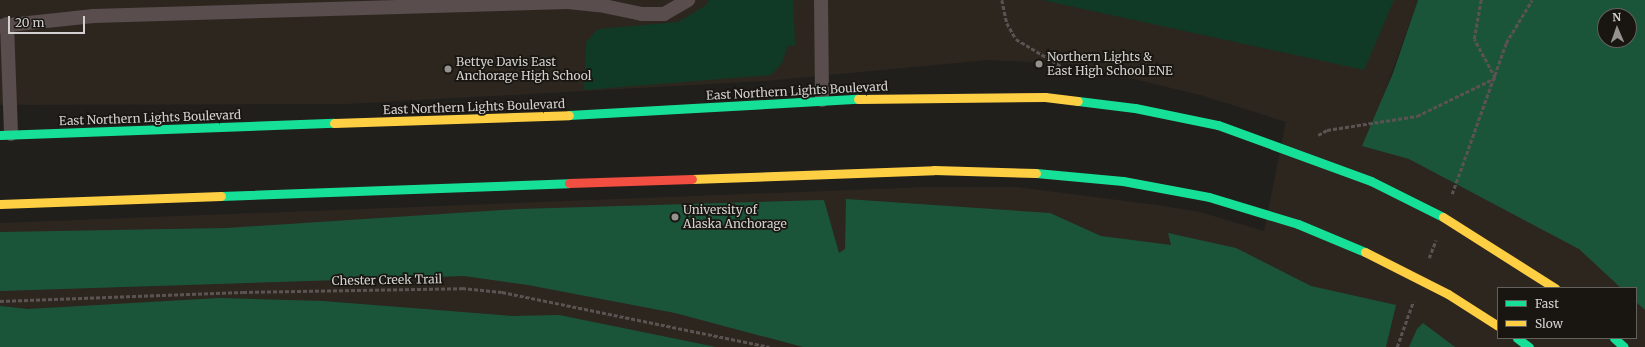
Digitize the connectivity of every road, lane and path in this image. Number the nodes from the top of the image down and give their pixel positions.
1 (688, 0) edge
2 (821, 0) edge
3 (1002, 0) edge
4 (1481, 0) edge
5 (1532, 0) edge
6 (3, 25) edge
7 (1061, 66) dead end
8 (1495, 78) junction
9 (822, 100) junction
10 (1487, 100) dead end
11 (5, 134) edge
12 (1316, 136) dead end
13 (0, 204) edge
14 (1553, 287) edge
15 (0, 301) edge
16 (1497, 325) edge
17 (1518, 339) edge
18 (1615, 339) edge
19 (769, 347) edge
20 (1529, 347) edge
21 (1624, 347) edge

1 - 6 lane
2 - 9 lane
3 - 7 path
4 - 8 path
5 - 8 path
6 - 11 lane
8 - 10 path
8 - 12 path
9 - 11 main road, East Northern Lights Boulevard
9 - 14 main road, East Northern Lights Boulevard
13 - 16 main road
15 - 19 path, Chester Creek Trail
17 - 20 main road
18 - 21 main road

